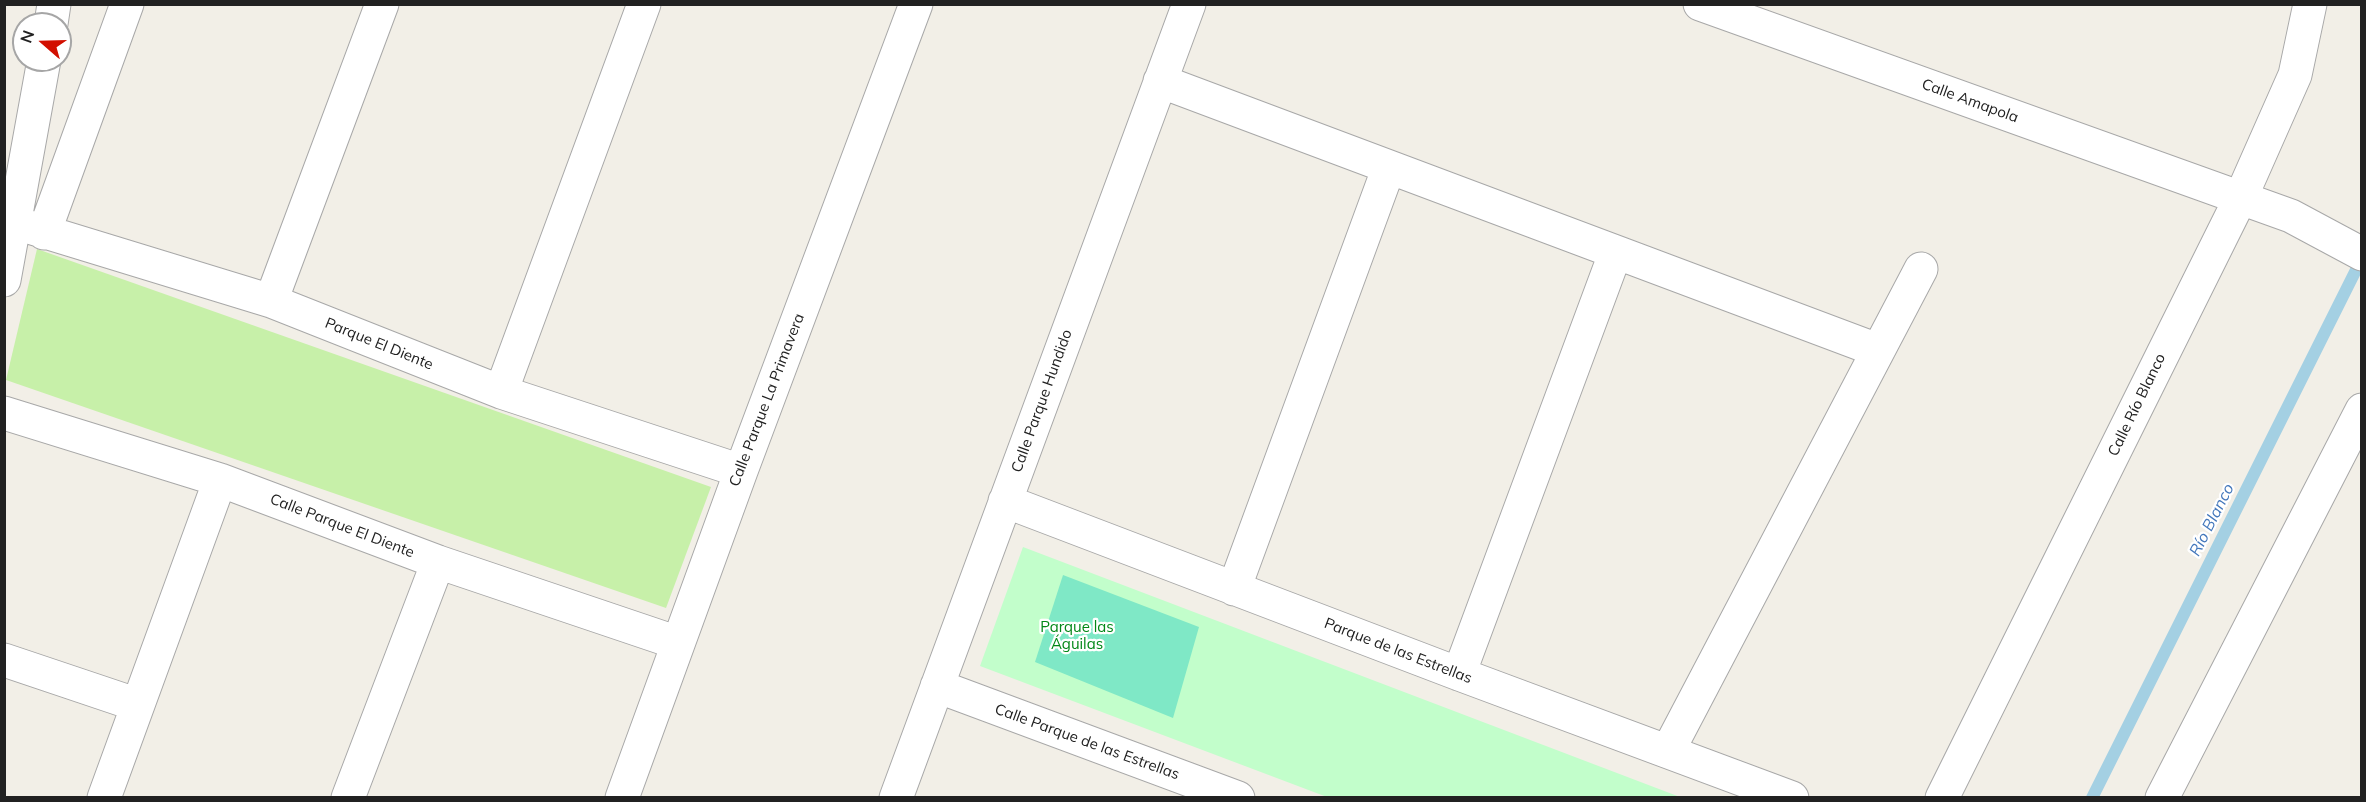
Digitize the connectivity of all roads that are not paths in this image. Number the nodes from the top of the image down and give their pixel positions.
1 (127, 4) edge
2 (382, 4) edge
3 (644, 4) edge
4 (916, 4) edge
5 (1189, 4) edge
6 (1700, 4) edge
7 (2310, 4) edge
8 (42, 72) edge
9 (1160, 81) junction
10 (32, 130) junction
11 (77, 146) junction
12 (1389, 167) junction
13 (2241, 197) junction
14 (30, 228) junction
15 (1615, 254) junction
16 (2361, 254) edge
17 (1921, 269) dead end
18 (4, 280) edge
19 (272, 301) junction
20 (1877, 350) junction
21 (501, 392) junction
22 (2361, 410) edge
23 (4, 413) edge
24 (741, 471) junction
25 (220, 480) junction
26 (1005, 501) junction
27 (438, 562) junction
28 (1234, 589) junction
29 (678, 643) junction
30 (4, 660) edge
31 (1459, 674) junction
32 (937, 686) junction
33 (138, 705) junction
34 (1668, 751) junction
35 (1160, 784) edge
36 (104, 798) edge
37 (348, 798) edge
38 (622, 798) edge
39 (896, 798) edge
40 (1238, 798) edge
41 (1792, 798) edge
42 (1942, 798) edge
43 (2162, 798) edge

1 - 11 street
2 - 19 street
3 - 21 street
4 - 24 street, Calle Parque La Primavera
5 - 9 street, Calle Parque Hundido
6 - 13 street, Calle Amapola
7 - 13 street, Calle Río Blanco
8 - 10 street
9 - 12 street
9 - 26 street, Calle Parque Hundido
10 - 11 street
10 - 14 street
11 - 14 street
12 - 15 street
12 - 28 street
13 - 16 street, Calle Amapola
13 - 42 street, Calle Río Blanco
14 - 18 street
14 - 19 street, Parque El Diente
15 - 20 street
15 - 31 street
17 - 20 street
19 - 21 street, Parque El Diente
20 - 34 street
21 - 24 street, Parque El Diente
22 - 43 street
23 - 25 street, Calle Parque El Diente
24 - 29 street, Calle Parque La Primavera
25 - 27 street, Calle Parque El Diente
25 - 33 street
26 - 28 street, Parque de las Estrellas
26 - 32 street, Calle Parque Hundido
27 - 29 street, Calle Parque El Diente
27 - 37 street
28 - 31 street, Parque de las Estrellas
29 - 38 street, Calle Parque La Primavera
30 - 33 street
31 - 34 street, Parque de las Estrellas
32 - 35 street, Calle Parque de las Estrellas
32 - 39 street, Calle Parque Hundido
33 - 36 street
34 - 41 street, Parque de las Estrellas
35 - 40 street, Calle Parque de las Estrellas

